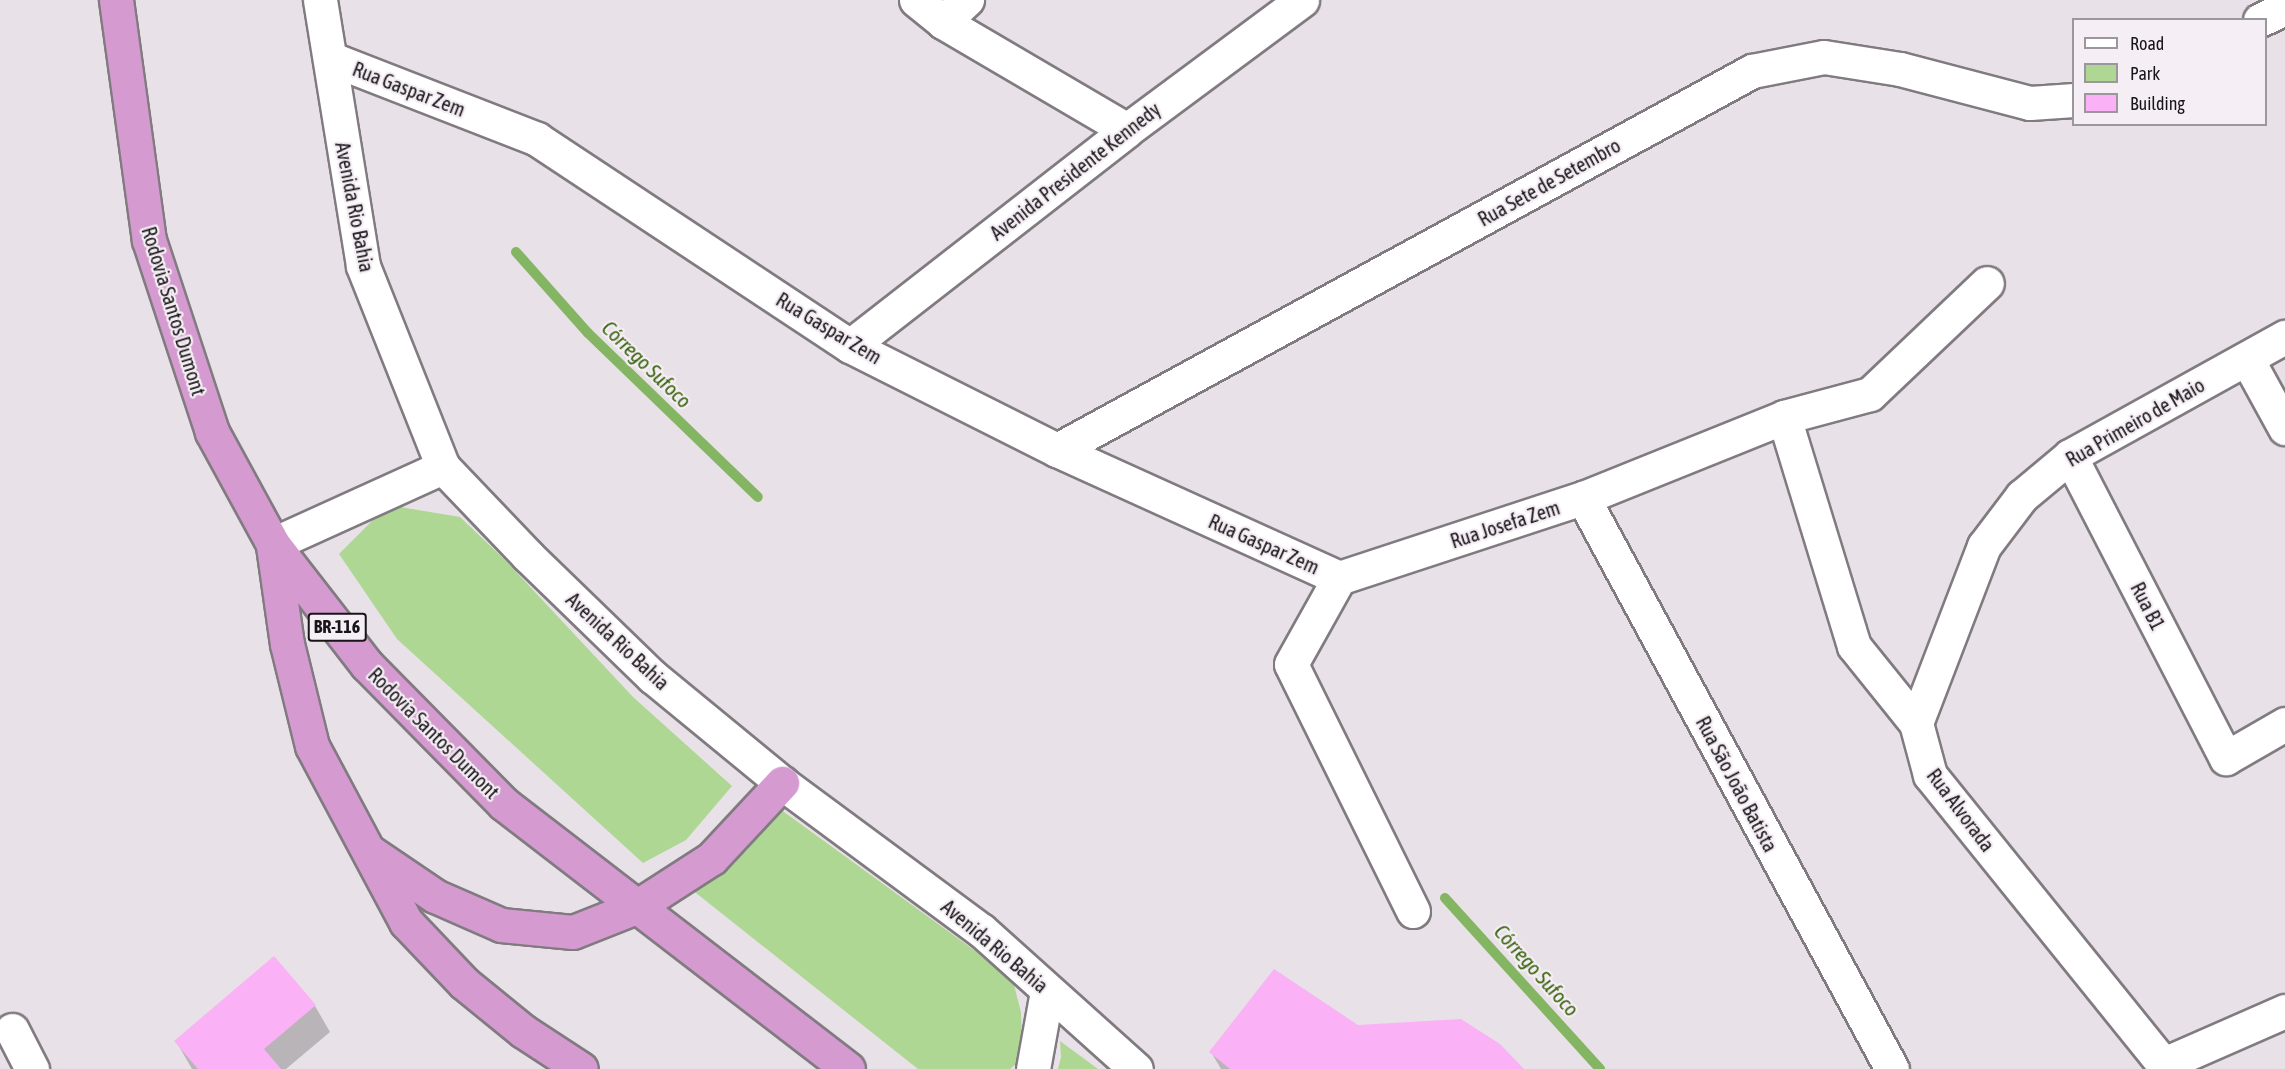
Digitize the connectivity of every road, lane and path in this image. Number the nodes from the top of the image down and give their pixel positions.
1 (116, 0) edge
2 (320, 0) edge
3 (916, 0) edge
4 (967, 0) edge
5 (1302, 0) edge
6 (2285, 8) edge
7 (2264, 18) edge
8 (943, 22) junction
9 (332, 58) junction
10 (2072, 100) edge
11 (1127, 130) junction
12 (1987, 284) dead end
13 (2285, 337) edge
14 (850, 346) junction
15 (2247, 358) junction
16 (1784, 417) junction
17 (2285, 428) edge
18 (1057, 450) junction
19 (2070, 456) junction
20 (443, 466) junction
21 (1583, 498) junction
22 (273, 544) junction
23 (1339, 578) junction
24 (1916, 723) junction
25 (2285, 724) edge
26 (782, 783) junction
27 (364, 848) junction
28 (636, 907) junction
29 (1413, 911) dead end
30 (1047, 990) junction
31 (2285, 1011) edge
32 (12, 1030) dead end
33 (2165, 1067) edge
34 (32, 1069) edge
35 (581, 1069) edge
36 (848, 1069) edge
37 (1033, 1069) edge
38 (1136, 1069) edge
39 (1892, 1069) edge

1 - 22 highway, Rodovia Santos Dumont / BR-116
2 - 9 street, Avenida Rio Bahia
3 - 8 street
4 - 8 street
5 - 11 street, Avenida Presidente Kennedy
6 - 7 street
8 - 11 street
9 - 14 street, Rua Gaspar Zem
9 - 20 street, Avenida Rio Bahia
10 - 18 street, Rua Sete de Setembro
11 - 14 street, Avenida Presidente Kennedy
12 - 16 street, Rua Josefa Zem
13 - 15 street, Rua Primeiro de Maio
14 - 18 street, Rua Gaspar Zem
15 - 17 street
15 - 19 street, Rua Primeiro de Maio
16 - 21 street, Rua Josefa Zem
16 - 24 street, Rua Alvorada
18 - 23 street, Rua Gaspar Zem
19 - 24 street, Rua Primeiro de Maio
19 - 25 street, Rua B1
20 - 22 street
20 - 26 street, Avenida Rio Bahia
21 - 23 street, Rua Josefa Zem
21 - 39 street, Rua São João Batista
22 - 27 highway
22 - 28 highway, Rodovia Santos Dumont / BR-116
23 - 29 street
24 - 33 street, Rua Alvorada
26 - 28 highway
26 - 30 street, Avenida Rio Bahia
27 - 28 highway
27 - 35 highway
28 - 36 highway, Rodovia Santos Dumont / BR-116
30 - 37 street
30 - 38 street, Avenida Rio Bahia
31 - 33 street
32 - 34 street

